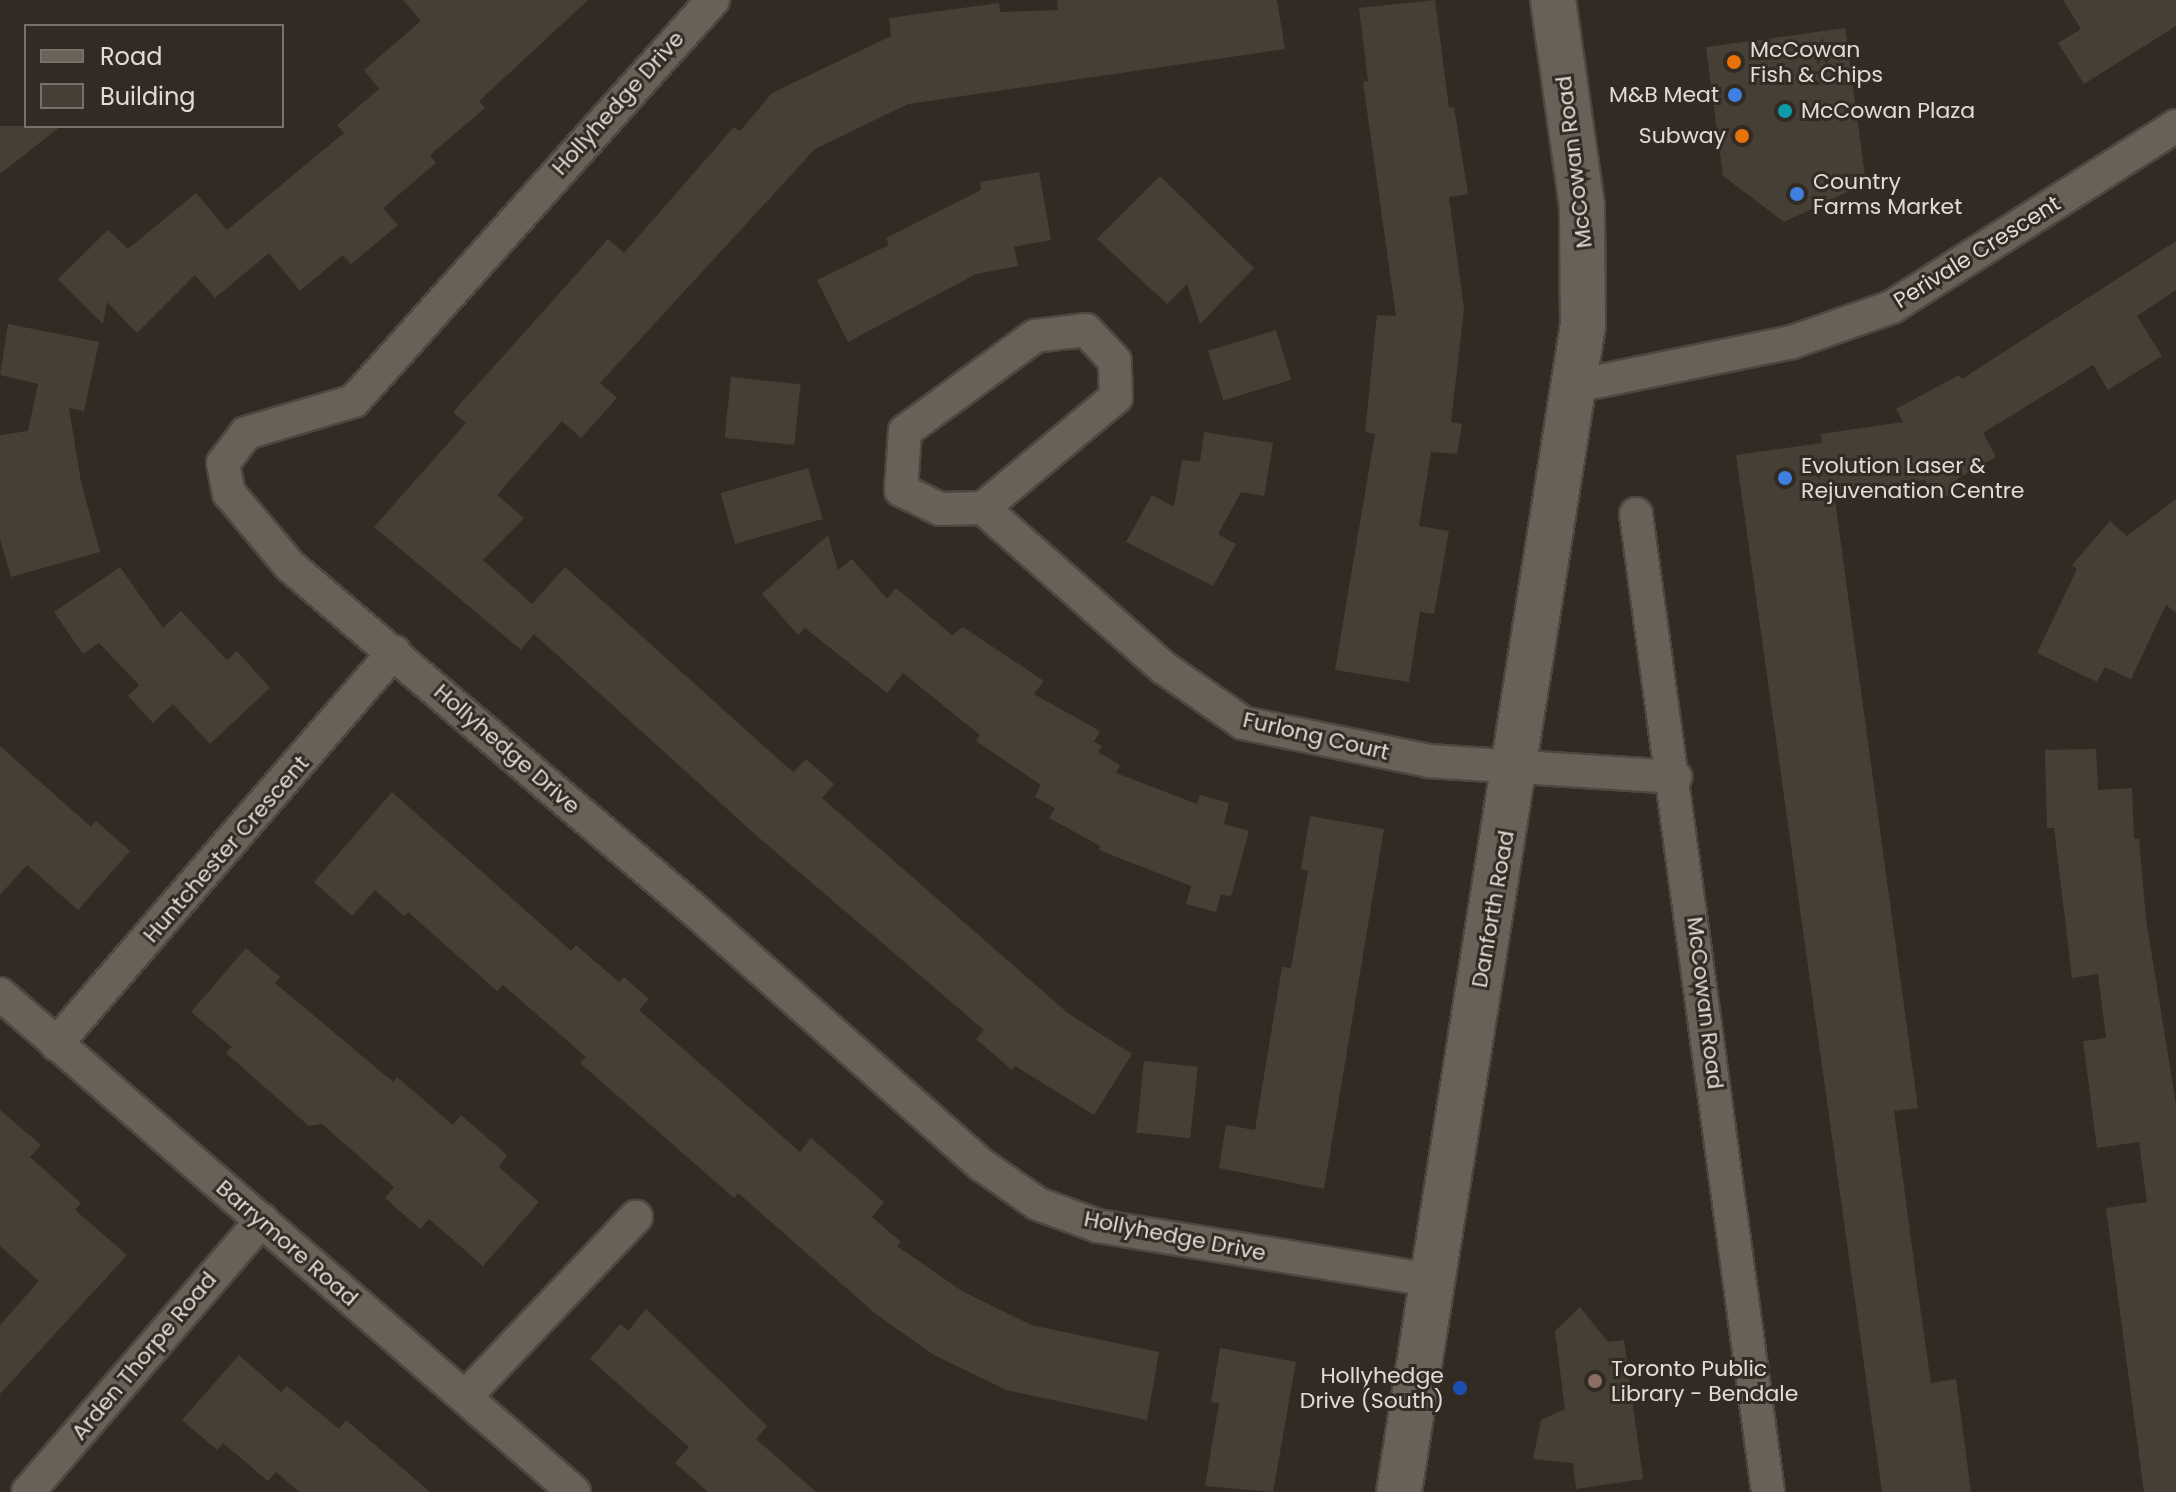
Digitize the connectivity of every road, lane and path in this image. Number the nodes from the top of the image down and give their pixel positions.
1 (713, 0) edge
2 (1553, 0) edge
3 (2176, 126) edge
4 (1583, 325) joint
5 (1576, 386) junction
6 (983, 508) junction
7 (1636, 514) dead end
8 (394, 652) junction
9 (1516, 770) junction
10 (1675, 777) junction
11 (0, 994) edge
12 (56, 1044) junction
13 (636, 1217) dead end
14 (262, 1220) junction
15 (1430, 1280) junction
16 (466, 1396) junction
17 (28, 1492) edge
18 (574, 1492) edge
19 (1399, 1492) edge
20 (1768, 1492) edge

1 - 8 street, Hollyhedge Drive
2 - 4 main road, McCowan Road
3 - 5 street, Perivale Crescent
4 - 5 main road, Danforth Road
5 - 9 main road, Danforth Road
6 - 6 street
6 - 9 street, Furlong Court
7 - 10 street, McCowan Road
8 - 12 street, Huntchester Crescent
8 - 15 street, Hollyhedge Drive
9 - 10 street, Furlong Court
9 - 15 main road, Danforth Road
10 - 20 street, McCowan Road
11 - 12 street, Barrymore Road
12 - 14 street, Barrymore Road
13 - 16 street
14 - 16 street, Barrymore Road
14 - 17 street, Arden Thorpe Road
15 - 19 main road, Danforth Road
16 - 18 street, Barrymore Road

